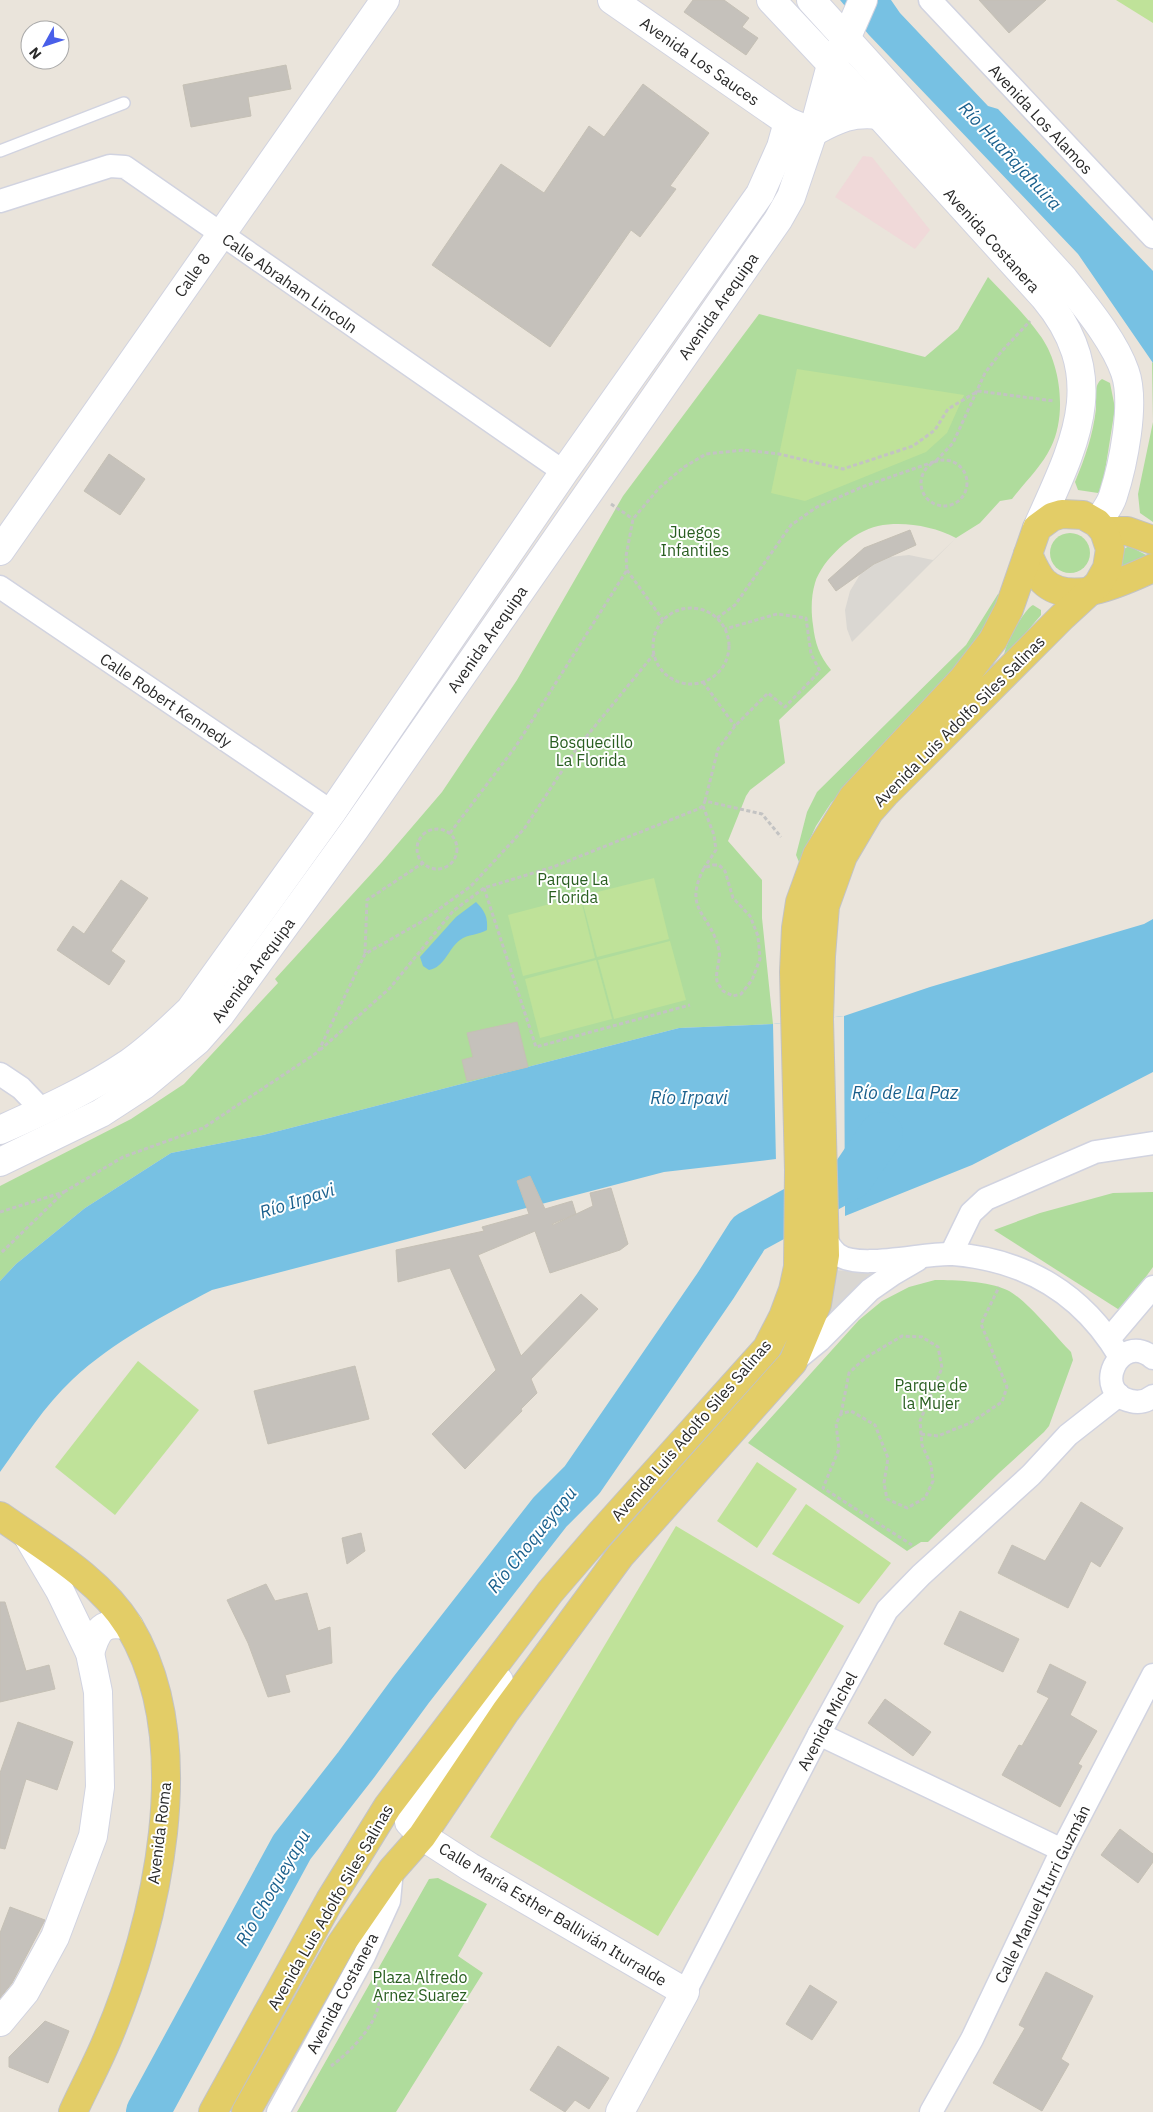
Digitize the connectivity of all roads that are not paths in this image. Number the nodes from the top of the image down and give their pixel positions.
1 (385, 0) edge
2 (612, 0) edge
3 (771, 0) edge
4 (810, 0) edge
5 (930, 0) edge
6 (855, 19) edge
7 (831, 65) junction
8 (124, 103) dead end
9 (878, 115) junction
10 (788, 122) junction
11 (813, 132) junction
12 (0, 151) edge
13 (0, 201) edge
14 (220, 234) junction
15 (1153, 237) edge
16 (564, 472) junction
17 (590, 488) junction
18 (1101, 527) junction
19 (1037, 528) junction
20 (1153, 540) edge
21 (0, 551) edge
22 (1028, 554) junction
23 (1153, 568) edge
24 (0, 587) edge
25 (1089, 591) junction
26 (332, 812) junction
27 (355, 829) junction
28 (807, 1020) junction
29 (0, 1074) edge
30 (43, 1111) junction
31 (0, 1130) edge
32 (54, 1136) junction
33 (1153, 1143) edge
34 (0, 1162) edge
35 (825, 1247) junction
36 (951, 1254) junction
37 (922, 1258) junction
38 (1153, 1288) edge
39 (1114, 1348) junction
40 (1153, 1358) edge
41 (793, 1362) junction
42 (1119, 1395) junction
43 (1153, 1396) edge
44 (0, 1516) edge
45 (27, 1535) junction
46 (575, 1564) junction
47 (128, 1626) junction
48 (90, 1653) junction
49 (1153, 1675) edge
50 (819, 1734) junction
51 (422, 1836) junction
52 (1062, 1850) junction
53 (392, 1870) junction
54 (685, 1992) junction
55 (0, 2022) edge
56 (73, 2112) edge
57 (213, 2112) edge
58 (246, 2112) edge
59 (278, 2112) edge
60 (620, 2112) edge
61 (931, 2112) edge

1 - 14 main road, Calle 8
2 - 10 main road, Avenida Los Sauces
3 - 7 main road, Avenida Costanera
4 - 6 main road, Avenida Costanera
5 - 15 street, Avenida Los Alamos
6 - 7 main road, Avenida Arequipa
6 - 18 main road, Avenida Costanera
7 - 9 main road, Avenida Costanera
7 - 11 main road, Avenida Arequipa
8 - 12 lane
9 - 11 main road
9 - 19 main road, Avenida Costanera
10 - 11 main road, Avenida Los Sauces
10 - 16 main road, Avenida Arequipa
11 - 17 main road, Avenida Arequipa
13 - 14 street, Calle Abraham Lincoln
14 - 16 street, Calle Abraham Lincoln
14 - 21 main road, Calle 8
16 - 17 main road
16 - 26 main road, Avenida Arequipa
17 - 27 main road, Avenida Arequipa
18 - 19 main road
18 - 20 main road
18 - 25 main road
19 - 22 main road
22 - 25 main road
22 - 28 main road, Avenida Luis Adolfo Siles Salinas
23 - 25 main road
24 - 26 street, Calle Robert Kennedy
25 - 28 main road, Avenida Luis Adolfo Siles Salinas
26 - 27 main road
26 - 30 main road, Avenida Arequipa
27 - 32 main road, Avenida Arequipa
28 - 35 main road, Avenida Luis Adolfo Siles Salinas
28 - 46 main road, Avenida Luis Adolfo Siles Salinas
29 - 30 street
30 - 31 main road, Avenida Arequipa
30 - 32 main road
32 - 34 main road, Avenida Arequipa
33 - 36 street
35 - 37 street
35 - 41 main road, Avenida Luis Adolfo Siles Salinas
36 - 37 street
36 - 39 street
37 - 41 street
38 - 39 street
39 - 40 street
39 - 42 street
41 - 51 main road, Avenida Luis Adolfo Siles Salinas
42 - 43 street
42 - 50 street, Avenida Michel
44 - 45 main road, Avenida Roma
45 - 47 main road, Avenida Roma
45 - 48 main road
46 - 51 main road
46 - 57 main road, Avenida Luis Adolfo Siles Salinas
47 - 48 main road
47 - 56 main road, Avenida Roma
48 - 55 main road
49 - 52 street, Calle Manuel Iturri Guzmán
50 - 52 street
50 - 54 street, Avenida Michel
51 - 53 main road, Avenida Luis Adolfo Siles Salinas
51 - 54 main road, Calle María Esther Ballivián Iturralde
52 - 61 street, Calle Manuel Iturri Guzmán
53 - 58 main road, Avenida Luis Adolfo Siles Salinas
53 - 59 street, Avenida Costanera
54 - 60 main road, Avenida Michel

